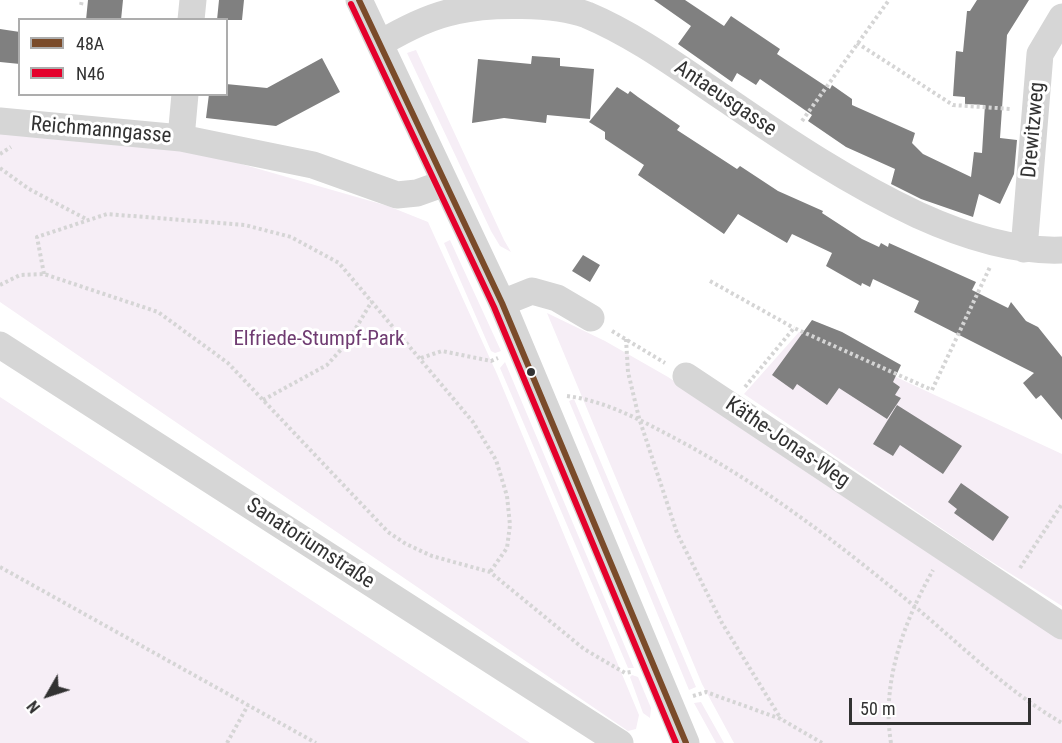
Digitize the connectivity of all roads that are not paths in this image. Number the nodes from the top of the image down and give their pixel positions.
1 (193, 0) edge
2 (359, 0) edge
3 (1062, 17) edge
4 (191, 18) edge
5 (381, 43) junction
6 (185, 96) edge
7 (0, 121) edge
8 (181, 138) junction
9 (444, 183) junction
10 (1012, 246) junction
11 (1062, 250) edge
12 (502, 303) junction
13 (591, 318) road end
14 (0, 345) edge
15 (686, 376) road end
16 (1062, 626) edge
17 (620, 743) edge
18 (686, 743) edge

1 - 4 street
2 - 5 street
3 - 10 street, Drewitzweg
5 - 9 street
5 - 10 street, Antaeusgasse
6 - 8 street
7 - 8 street, Reichmanngasse
8 - 9 street, Reichmanngasse
9 - 12 street
10 - 11 street, Antaeusgasse
12 - 13 street
12 - 18 street
14 - 17 street, Sanatoriumstraße
15 - 16 street, Käthe-Jonas-Weg

